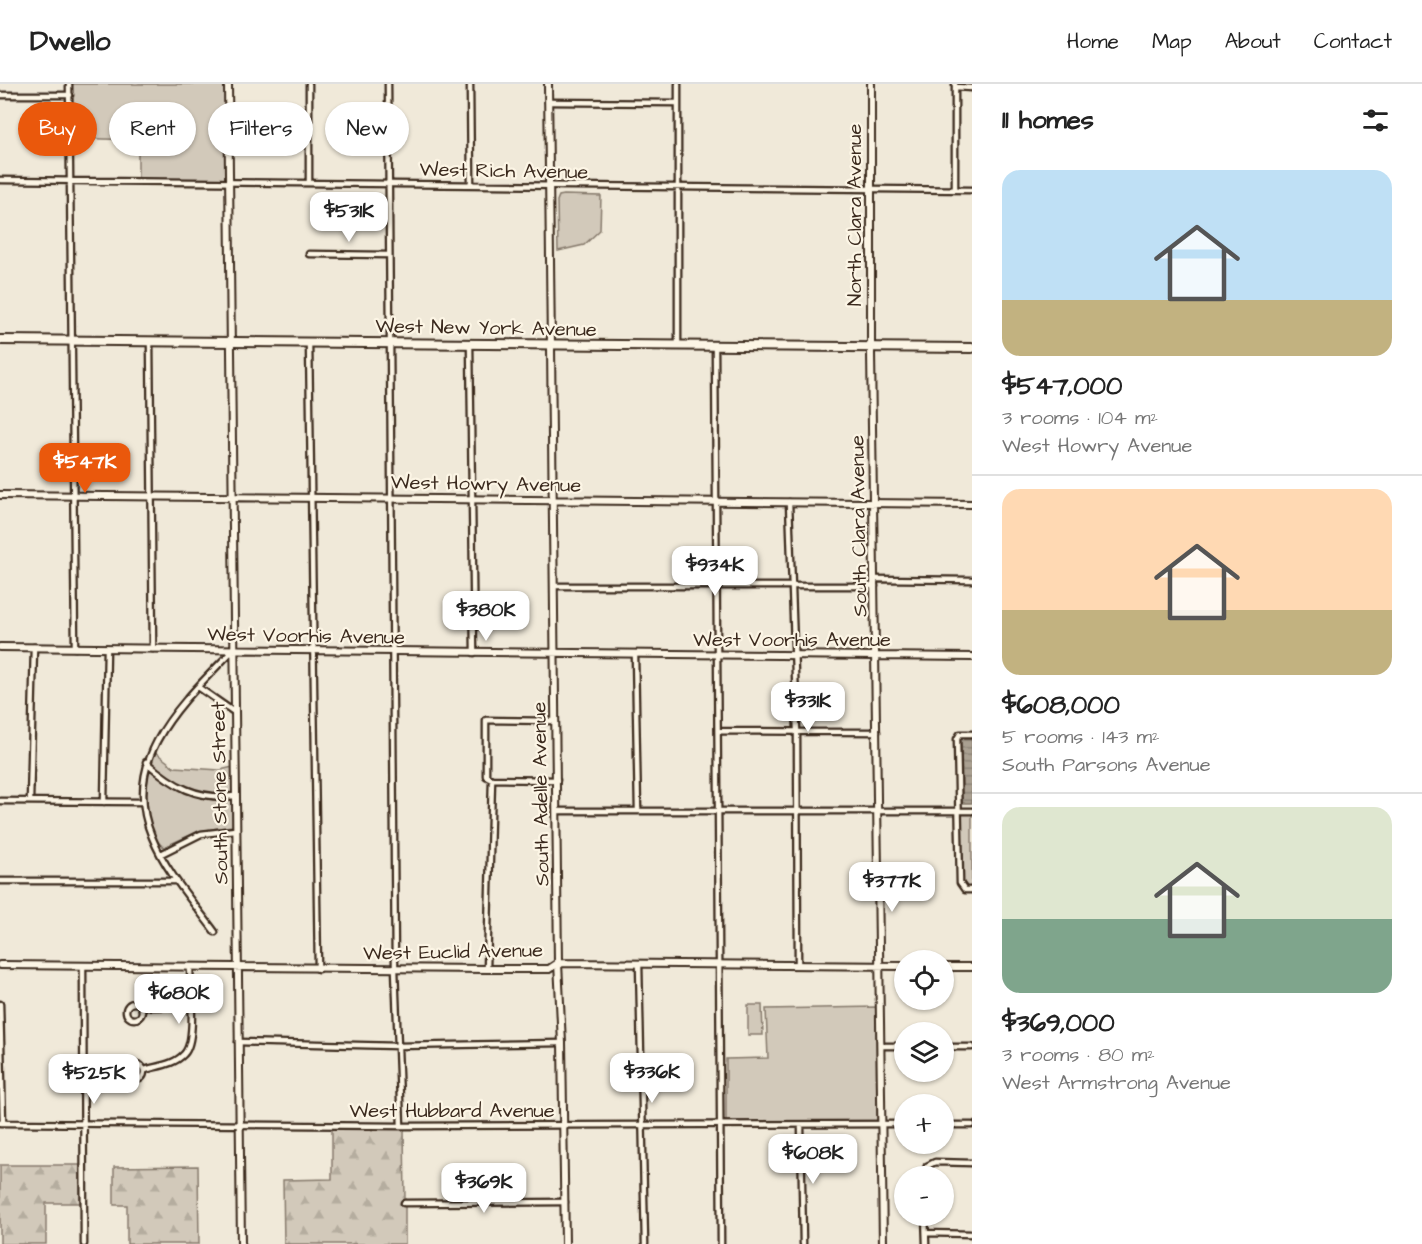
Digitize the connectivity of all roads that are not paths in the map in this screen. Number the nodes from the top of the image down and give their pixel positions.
1 (69, 84) edge
2 (228, 84) edge
3 (309, 84) edge
4 (388, 84) edge
5 (470, 84) edge
6 (548, 84) edge
7 (678, 84) edge
8 (871, 84) edge
9 (955, 86) edge
10 (972, 88) edge
11 (0, 95) edge
12 (70, 95) junction
13 (548, 102) junction
14 (678, 103) junction
15 (0, 180) edge
16 (69, 180) junction
17 (228, 182) junction
18 (309, 183) junction
19 (388, 184) junction
20 (471, 185) junction
21 (550, 186) junction
22 (678, 188) junction
23 (870, 189) junction
24 (955, 189) junction
25 (972, 190) edge
26 (309, 254) dead end
27 (389, 255) junction
28 (0, 340) edge
29 (71, 340) junction
30 (150, 341) junction
31 (229, 342) junction
32 (309, 342) junction
33 (389, 343) junction
34 (470, 344) junction
35 (550, 344) junction
36 (678, 345) junction
37 (715, 345) junction
38 (871, 347) junction
39 (972, 348) edge
40 (0, 495) edge
41 (73, 495) junction
42 (153, 496) junction
43 (232, 497) junction
44 (309, 497) junction
45 (390, 498) junction
46 (471, 499) junction
47 (552, 500) junction
48 (715, 501) junction
49 (789, 502) junction
50 (873, 503) junction
51 (972, 504) edge
52 (972, 580) edge
53 (875, 583) junction
54 (554, 586) junction
55 (716, 586) junction
56 (792, 586) junction
57 (0, 647) edge
58 (34, 647) junction
59 (75, 648) junction
60 (106, 648) junction
61 (153, 649) junction
62 (233, 650) junction
63 (313, 651) junction
64 (392, 652) junction
65 (474, 653) junction
66 (555, 655) junction
67 (634, 655) junction
68 (718, 655) junction
69 (795, 655) junction
70 (877, 656) junction
71 (972, 657) edge
72 (198, 687) junction
73 (234, 712) junction
74 (555, 721) junction
75 (718, 731) junction
76 (797, 731) junction
77 (877, 732) junction
78 (972, 734) edge
79 (146, 762) junction
80 (492, 779) junction
81 (557, 780) junction
82 (235, 796) junction
83 (0, 801) edge
84 (30, 801) junction
85 (104, 802) junction
86 (142, 802) junction
87 (959, 810) junction
88 (557, 811) junction
89 (638, 811) junction
90 (719, 811) junction
91 (798, 811) junction
92 (878, 811) junction
93 (972, 811) edge
94 (235, 830) junction
95 (161, 854) junction
96 (176, 880) junction
97 (0, 881) edge
98 (972, 890) edge
99 (215, 932) dead end
100 (558, 963) junction
101 (639, 964) junction
102 (720, 964) junction
103 (0, 965) edge
104 (798, 965) junction
105 (881, 965) junction
106 (83, 966) junction
107 (894, 966) edge
108 (190, 967) junction
109 (954, 967) edge
110 (972, 967) edge
111 (238, 968) junction
112 (318, 969) junction
113 (395, 969) junction
114 (487, 969) junction
115 (0, 1004) edge
116 (191, 1006) junction
117 (141, 1007) dead end
118 (238, 1042) junction
119 (562, 1043) junction
120 (398, 1046) junction
121 (882, 1046) junction
122 (894, 1046) edge
123 (954, 1047) edge
124 (972, 1047) edge
125 (145, 1070) dead end
126 (1, 1123) edge
127 (83, 1124) junction
128 (883, 1124) junction
129 (894, 1124) edge
130 (239, 1125) junction
131 (641, 1125) junction
132 (954, 1125) edge
133 (972, 1125) edge
134 (401, 1126) junction
135 (564, 1126) junction
136 (721, 1126) junction
137 (801, 1126) junction
138 (972, 1163) edge
139 (927, 1166) edge
140 (565, 1202) junction
141 (404, 1203) dead end
142 (926, 1226) edge
143 (926, 1233) junction
144 (972, 1234) edge
145 (84, 1244) edge
146 (242, 1244) edge
147 (565, 1244) edge
148 (645, 1244) edge
149 (721, 1244) edge
150 (803, 1244) edge
151 (883, 1244) edge
152 (926, 1244) edge

1 - 12 street
2 - 17 street, South Stone Street
3 - 18 street
4 - 19 street
5 - 20 street
6 - 13 street, South Adelle Avenue
7 - 14 street
8 - 23 street, North Clara Avenue
9 - 10 street
9 - 24 street
11 - 12 street
12 - 16 street
13 - 14 street
13 - 21 street, South Adelle Avenue
14 - 22 street
15 - 16 street, West Rich Avenue
16 - 17 street, West Rich Avenue
16 - 29 street
17 - 18 street, West Rich Avenue
17 - 31 street, South Stone Street
18 - 19 street, West Rich Avenue
19 - 20 street, West Rich Avenue
19 - 27 street
20 - 21 street, West Rich Avenue
21 - 22 street, West Rich Avenue
21 - 35 street, South Adelle Avenue
22 - 23 street, West Rich Avenue
22 - 36 street
23 - 24 street, West Rich Avenue
23 - 38 street, North Clara Avenue
24 - 25 street, West Rich Avenue
26 - 27 street
27 - 33 street
28 - 29 main road, West New York Avenue
29 - 30 main road, West New York Avenue
29 - 41 street
30 - 31 main road, West New York Avenue
30 - 42 street
31 - 32 main road, West New York Avenue
31 - 43 street, South Stone Street
32 - 33 main road, West New York Avenue
32 - 44 street
33 - 34 main road, West New York Avenue
33 - 45 street
34 - 35 main road, West New York Avenue
34 - 46 street
35 - 36 main road, West New York Avenue
35 - 47 street, South Adelle Avenue
36 - 37 main road, West New York Avenue
37 - 38 main road, West New York Avenue
37 - 48 street
38 - 39 main road, West New York Avenue
38 - 50 street, South Clara Avenue
40 - 41 street, West Howry Avenue
41 - 42 street, West Howry Avenue
41 - 59 street
42 - 43 street, West Howry Avenue
42 - 61 street
43 - 44 street, West Howry Avenue
43 - 62 street, South Stone Street
44 - 45 street, West Howry Avenue
44 - 63 street
45 - 46 street, West Howry Avenue
45 - 64 street
46 - 47 street, West Howry Avenue
46 - 65 street
47 - 48 street, West Howry Avenue
47 - 54 street, South Adelle Avenue
48 - 49 street, West Howry Avenue
48 - 55 street
49 - 50 street, West Howry Avenue
49 - 56 street
50 - 51 street, West Howry Avenue
50 - 53 street, South Clara Avenue
52 - 53 street
53 - 56 street
53 - 70 street, South Clara Avenue
54 - 55 street
54 - 66 street, South Adelle Avenue
55 - 56 street
55 - 68 street
56 - 69 street
57 - 58 street, West Voorhis Avenue
58 - 59 street, West Voorhis Avenue
58 - 84 street
59 - 60 street, West Voorhis Avenue
60 - 61 street, West Voorhis Avenue
60 - 85 street
61 - 62 street, West Voorhis Avenue
62 - 63 street, West Voorhis Avenue
62 - 72 street
62 - 73 street, South Stone Street
63 - 64 street, West Voorhis Avenue
63 - 112 street
64 - 65 street, West Voorhis Avenue
64 - 113 street
65 - 66 street, West Voorhis Avenue
66 - 67 street, West Voorhis Avenue
66 - 74 street, South Adelle Avenue
67 - 68 street, West Voorhis Avenue
67 - 89 street
68 - 69 street, West Voorhis Avenue
68 - 75 street
69 - 70 street, West Voorhis Avenue
69 - 76 street
70 - 71 street, West Voorhis Avenue
70 - 77 street, South Clara Avenue
72 - 73 street
72 - 79 street
73 - 82 street, South Stone Street
74 - 80 street
74 - 81 street, South Adelle Avenue
75 - 76 street
75 - 90 street
76 - 77 street
76 - 91 street
77 - 92 street, South Clara Avenue
78 - 87 street
79 - 82 street
79 - 86 street
80 - 81 street
80 - 114 street
81 - 88 street, South Adelle Avenue
82 - 94 street, South Stone Street
83 - 84 street
84 - 85 street
85 - 86 street
86 - 95 street
87 - 92 street
87 - 93 street
87 - 98 street
88 - 89 street
88 - 100 street, South Adelle Avenue
89 - 90 street
90 - 91 street
90 - 102 street
91 - 92 street
91 - 104 street
92 - 105 street, South Clara Avenue
94 - 95 street
94 - 111 street, South Stone Street
95 - 96 street
96 - 97 street
96 - 99 street
100 - 101 street, West Euclid Avenue
100 - 114 street, West Euclid Avenue
100 - 119 street, South Adelle Avenue
101 - 102 street, West Euclid Avenue
101 - 131 street
102 - 104 street, West Euclid Avenue
102 - 136 street
103 - 106 street, West Euclid Avenue
104 - 105 street, West Euclid Avenue
105 - 107 street, West Euclid Avenue
105 - 121 street, South Clara Avenue
106 - 108 street, West Euclid Avenue
106 - 127 street
108 - 111 street, West Euclid Avenue
108 - 116 street
109 - 110 street
111 - 112 street, West Euclid Avenue
111 - 118 street, South Stone Street
112 - 113 street, West Euclid Avenue
113 - 114 street, West Euclid Avenue
113 - 120 street
115 - 126 street
116 - 117 street
116 - 125 street
118 - 120 street
118 - 130 street, South Stone Street
119 - 120 street
119 - 135 street, South Adelle Avenue
120 - 134 street
121 - 122 street
121 - 128 street, South Clara Avenue
123 - 124 street
126 - 127 street, West Hubbard Avenue
127 - 130 street, West Hubbard Avenue
127 - 145 street
128 - 129 street, West Hubbard Avenue
128 - 137 street, West Hubbard Avenue
128 - 151 street, South Clara Avenue
130 - 134 street, West Hubbard Avenue
130 - 146 street, South Stone Street
131 - 135 street, West Hubbard Avenue
131 - 136 street, West Hubbard Avenue
131 - 148 street
132 - 133 street
134 - 135 street, West Hubbard Avenue
135 - 140 street, South Adelle Avenue
136 - 137 street, West Hubbard Avenue
136 - 149 street
137 - 150 street
138 - 139 street
140 - 141 street
140 - 147 street, South Adelle Avenue
142 - 143 street
143 - 144 street
143 - 152 street

